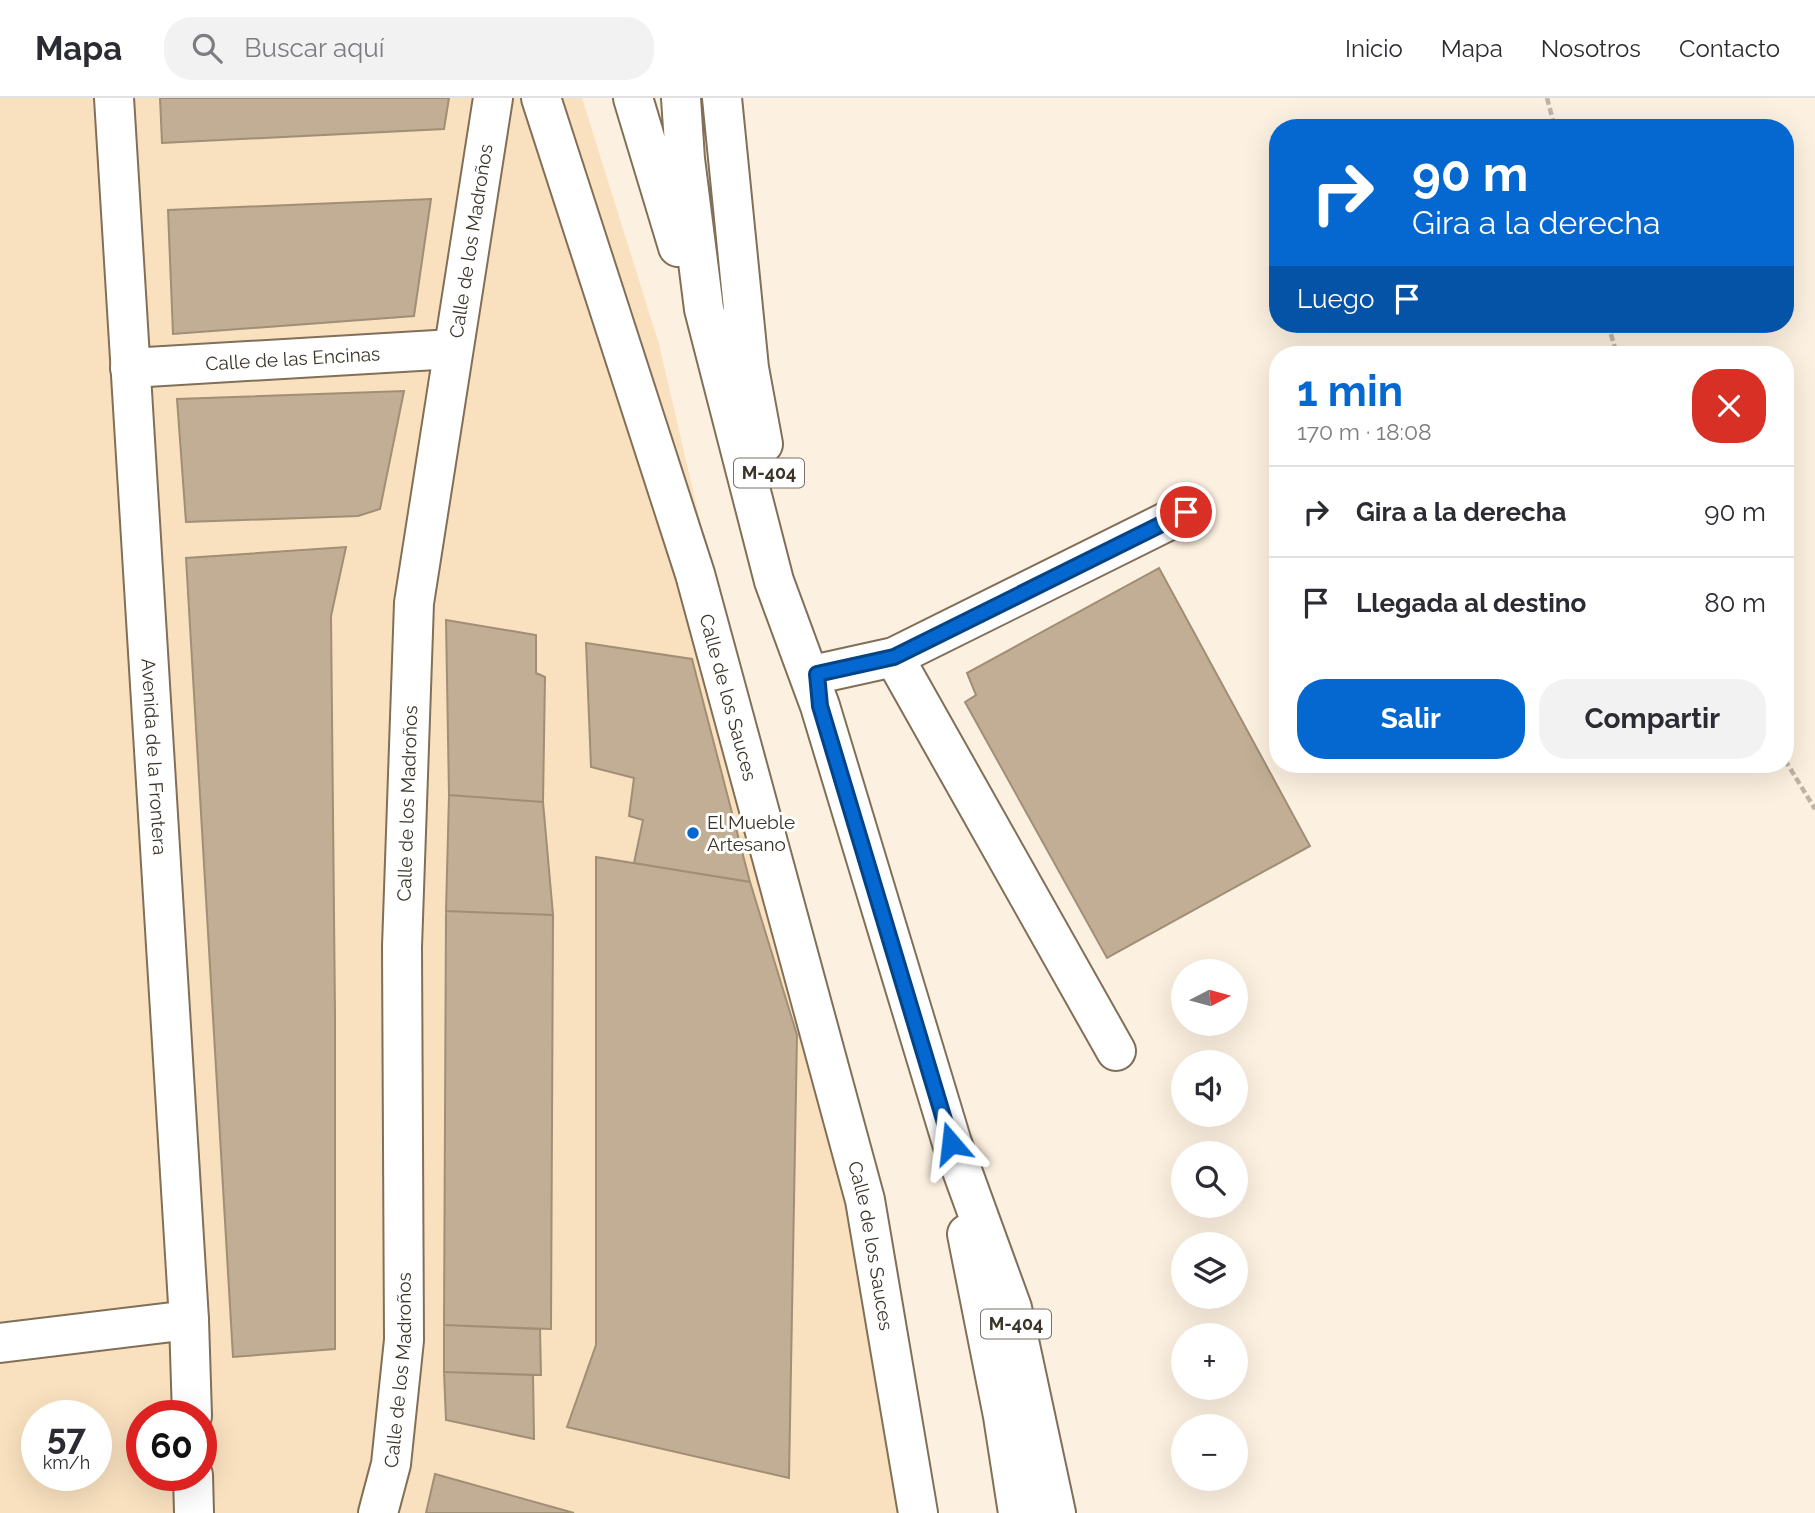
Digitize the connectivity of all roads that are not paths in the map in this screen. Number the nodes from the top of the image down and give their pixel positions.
1 (114, 98) edge
2 (493, 98) edge
3 (541, 98) edge
4 (633, 98) edge
5 (681, 98) edge
6 (722, 98) edge
7 (453, 349) junction
8 (130, 368) junction
9 (742, 457) junction
10 (1186, 512) dead end
11 (894, 657) junction
12 (819, 690) junction
13 (1116, 1051) dead end
14 (951, 1143) junction
15 (189, 1320) junction
16 (0, 1343) edge
17 (191, 1400) edge
18 (193, 1491) edge
19 (1017, 1509) edge
20 (194, 1513) edge
21 (378, 1513) edge
22 (918, 1513) edge
23 (1056, 1513) edge

1 - 8 street, Avenida de la Frontera
2 - 7 street, Calle de los Madroños
3 - 22 street, Calle de los Sauces
4 - 9 street
5 - 9 street, M-404
6 - 12 street, M-404
7 - 8 street, Calle de las Encinas
7 - 21 street, Calle de los Madroños
8 - 15 street, Avenida de la Frontera
9 - 12 street, M-404
10 - 11 street
11 - 12 street
11 - 13 street
12 - 14 street, M-404
14 - 19 street, M-404
14 - 23 street, M-404
15 - 16 street
15 - 17 street, Avenida de la Frontera
18 - 20 street

